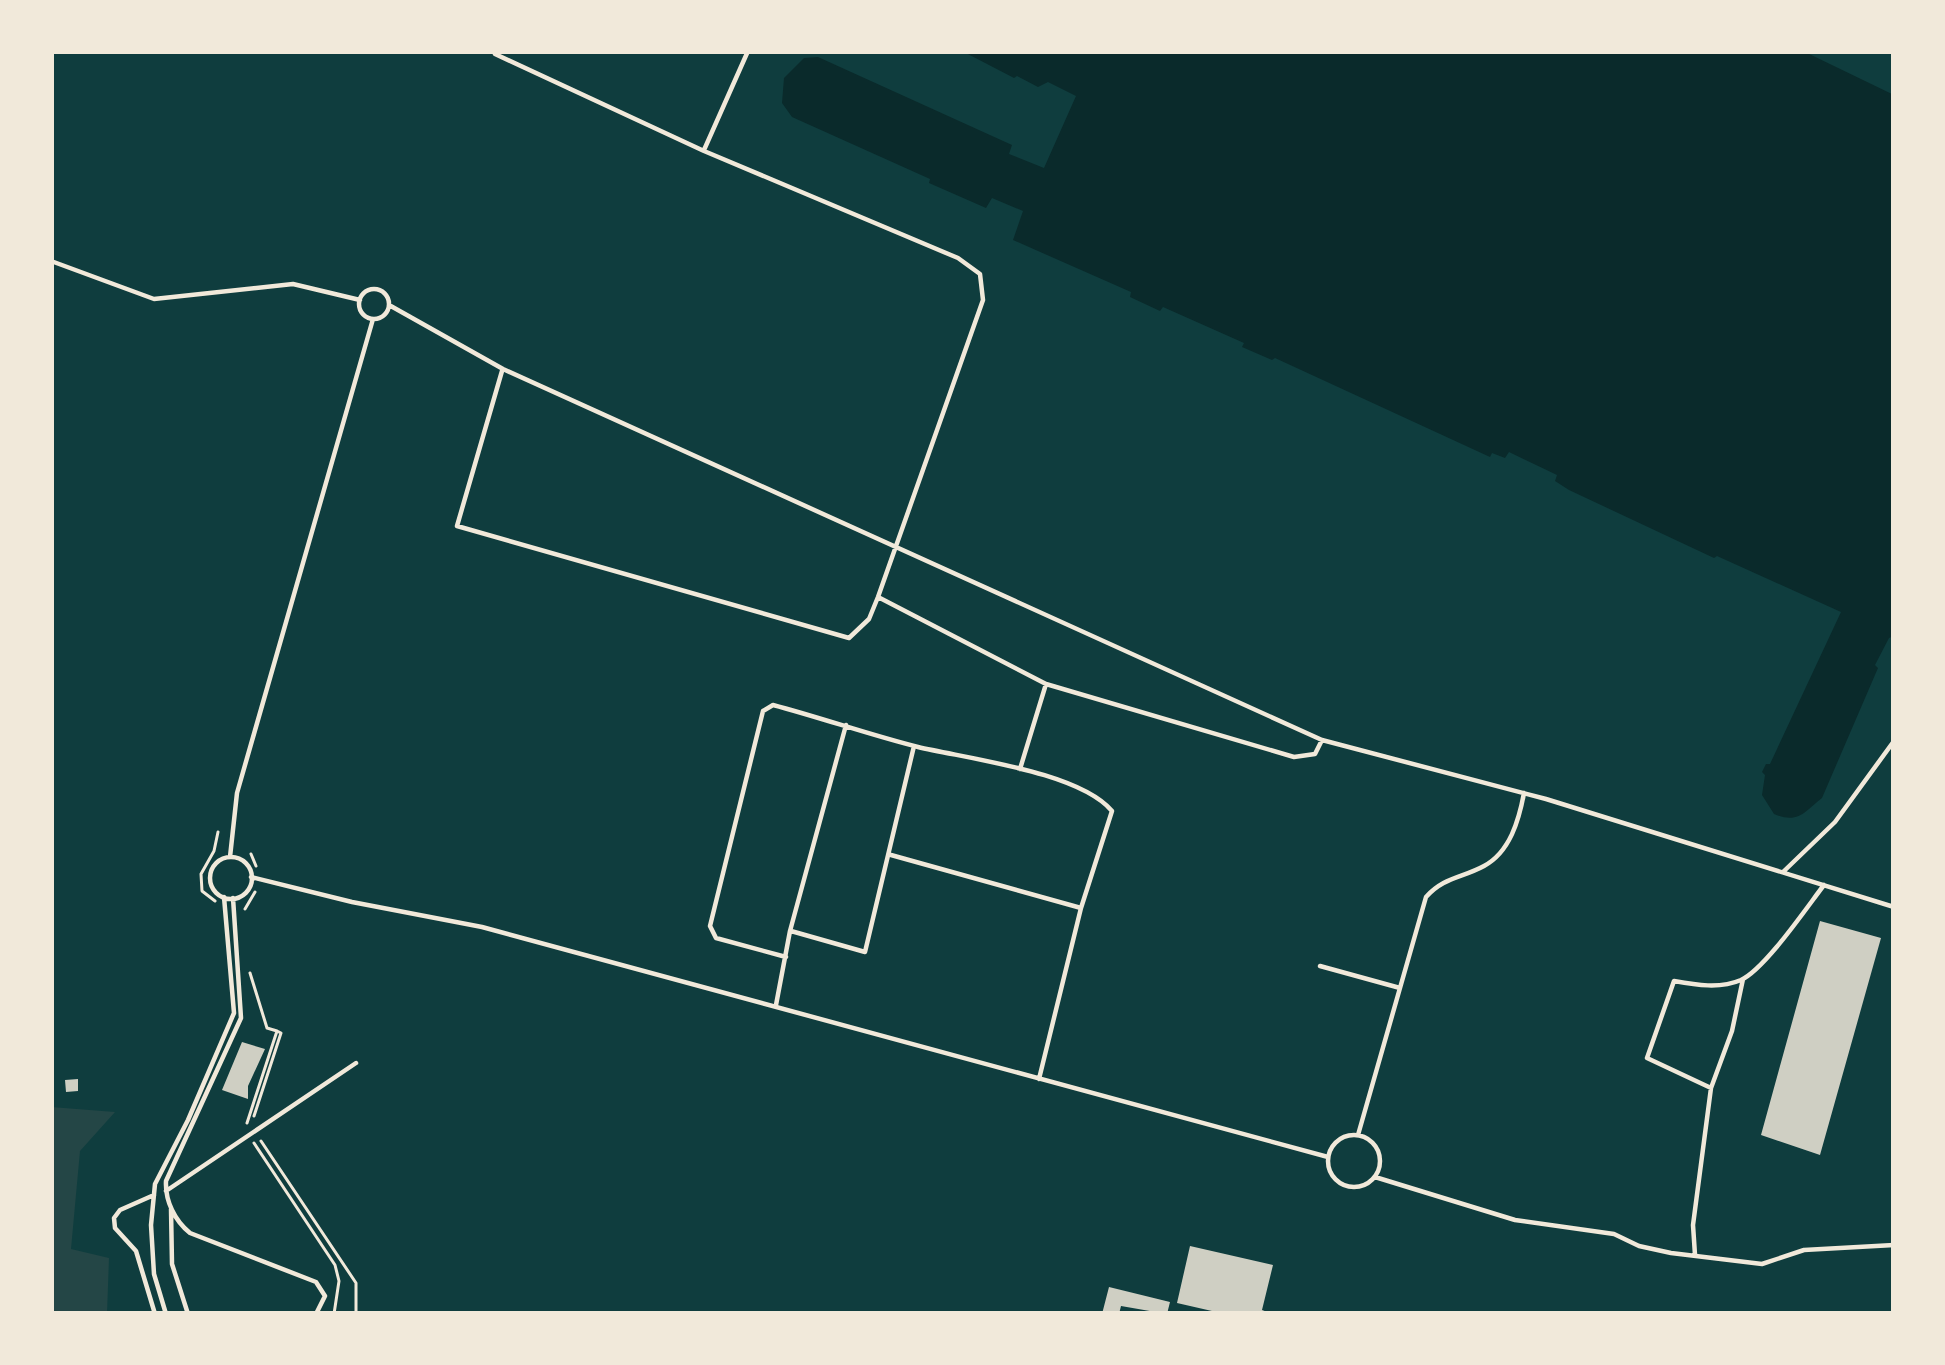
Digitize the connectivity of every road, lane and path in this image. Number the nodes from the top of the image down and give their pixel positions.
1 (748, 51) edge
2 (495, 54) dead end
3 (704, 151) junction
4 (51, 261) edge
5 (360, 299) junction
6 (389, 305) junction
7 (373, 319) junction
8 (503, 369) junction
9 (895, 548) junction
10 (878, 597) junction
11 (1046, 684) junction
12 (846, 725) junction
13 (1322, 740) junction
14 (1894, 741) edge
15 (914, 746) junction
16 (1020, 769) junction
17 (1523, 793) junction
18 (891, 855) junction
19 (230, 857) junction
20 (1784, 872) junction
21 (251, 877) junction
22 (1824, 885) junction
23 (224, 897) junction
24 (233, 898) junction
25 (1894, 907) edge
26 (1081, 908) junction
27 (790, 931) junction
28 (785, 956) junction
29 (1320, 966) dead end
30 (1743, 979) junction
31 (1400, 988) junction
32 (776, 1006) junction
33 (356, 1063) dead end
34 (1039, 1079) junction
35 (1711, 1088) junction
36 (247, 1131) dead end
37 (256, 1133) junction
38 (1358, 1135) junction
39 (253, 1142) dead end
40 (1328, 1157) junction
41 (1375, 1177) junction
42 (166, 1191) junction
43 (154, 1196) junction
44 (171, 1208) junction
45 (1894, 1245) edge
46 (1696, 1256) junction
47 (155, 1314) edge
48 (166, 1314) edge
49 (188, 1314) edge
50 (316, 1314) edge
51 (334, 1314) edge
52 (356, 1314) edge

1 - 3 lane
2 - 3 lane
3 - 9 lane
4 - 5 lane
5 - 6 lane
5 - 7 lane
6 - 7 lane
6 - 8 lane
7 - 19 lane
8 - 9 lane
8 - 10 lane
9 - 10 lane
9 - 13 lane
10 - 11 lane
11 - 13 lane
11 - 16 lane
12 - 15 lane
12 - 27 lane
12 - 28 lane
13 - 17 lane
14 - 20 lane
15 - 16 lane
15 - 18 lane
16 - 26 lane
17 - 20 lane
17 - 31 lane
18 - 26 lane
18 - 27 lane
19 - 21 lane
19 - 23 lane
20 - 22 lane
21 - 24 lane
21 - 32 lane
22 - 25 lane
22 - 30 lane
23 - 24 lane
23 - 43 lane
24 - 42 lane
26 - 34 lane
27 - 28 lane
28 - 32 lane
29 - 31 lane
30 - 35 lane
30 - 35 lane
31 - 38 lane
32 - 34 lane
33 - 37 lane
34 - 40 lane
35 - 46 lane
36 - 37 path
37 - 42 lane
37 - 52 path
38 - 40 lane
38 - 41 lane
39 - 51 path
40 - 41 lane
41 - 46 lane
42 - 44 lane
43 - 47 lane
43 - 48 lane
44 - 49 lane
44 - 50 lane
45 - 46 lane

